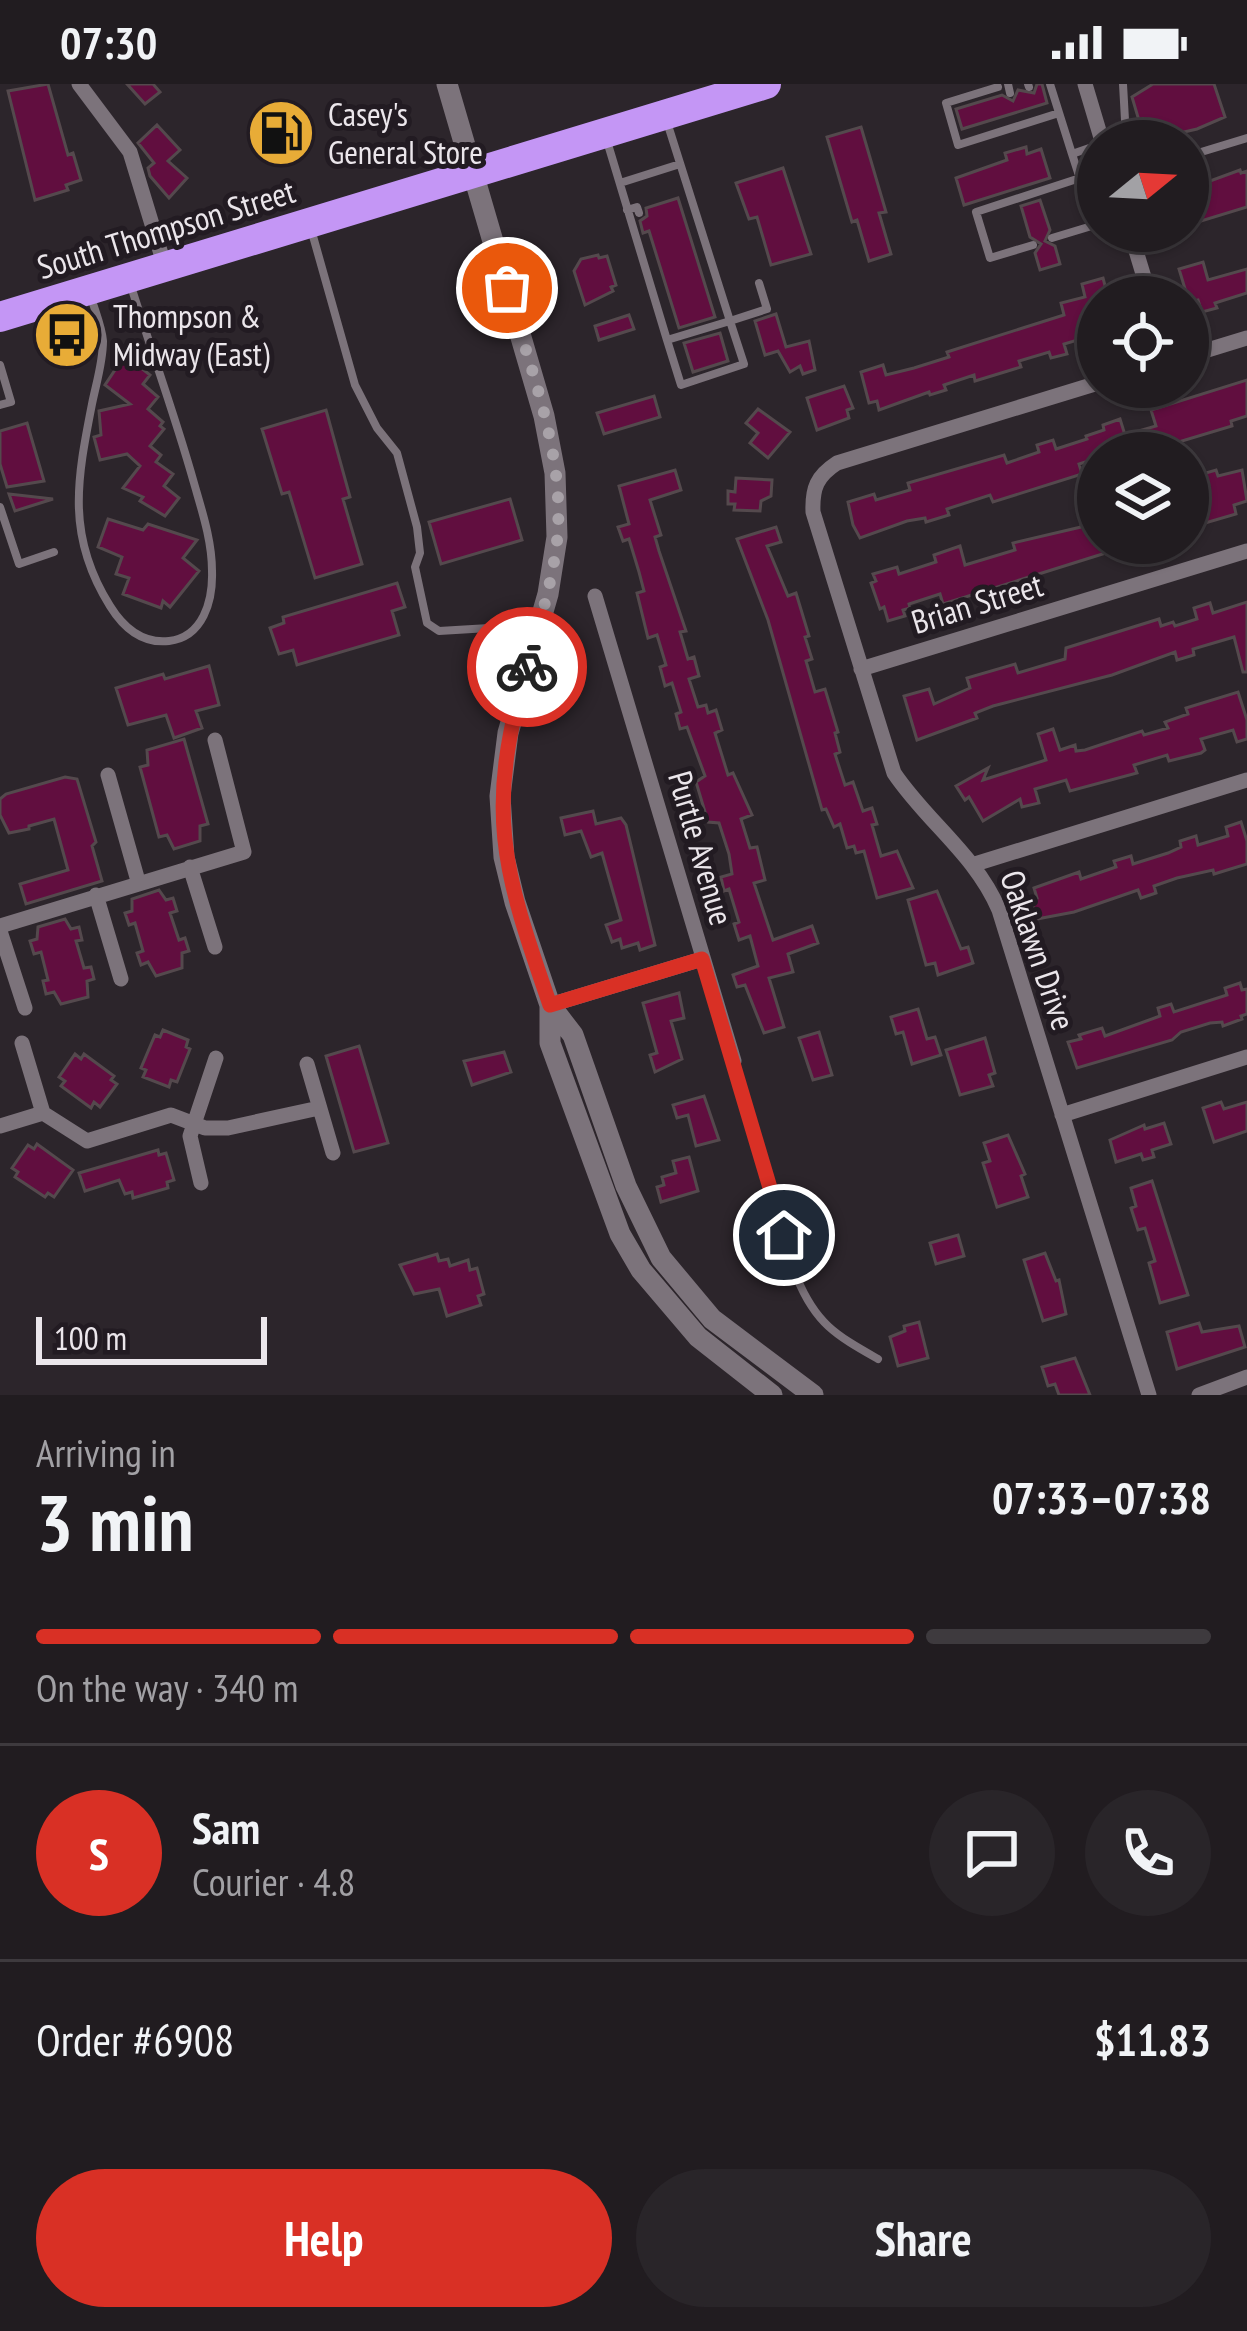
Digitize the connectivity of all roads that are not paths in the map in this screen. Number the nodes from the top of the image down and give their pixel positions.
1 (79, 84) edge
2 (447, 84) edge
3 (766, 84) edge
4 (1050, 84) edge
5 (1085, 84) edge
6 (1123, 84) edge
7 (1000, 88) edge
8 (1036, 106) dead end
9 (1016, 112) dead end
10 (1059, 113) junction
11 (665, 114) junction
12 (998, 118) dead end
13 (1040, 119) junction
14 (1094, 120) edge
15 (1125, 120) edge
16 (979, 124) dead end
17 (1020, 125) junction
18 (1002, 131) junction
19 (604, 132) junction
20 (983, 137) junction
21 (1247, 138) edge
22 (1209, 150) edge
23 (1077, 152) edge
24 (1072, 154) junction
25 (680, 164) junction
26 (1077, 169) edge
27 (473, 172) junction
28 (1077, 179) edge
29 (620, 183) junction
30 (628, 210) junction
31 (639, 213) dead end
32 (309, 223) junction
33 (1077, 230) edge
34 (645, 233) dead end
35 (1052, 238) dead end
36 (637, 242) junction
37 (1033, 245) dead end
38 (165, 267) junction
39 (128, 278) junction
40 (759, 283) dead end
41 (89, 290) junction
42 (0, 317) edge
43 (730, 320) junction
44 (1247, 338) edge
45 (667, 340) junction
46 (1209, 350) edge
47 (0, 365) edge
48 (1077, 389) edge
49 (0, 405) edge
50 (0, 507) edge
51 (54, 551) dead end
52 (1247, 551) edge
53 (596, 596) dead end
54 (539, 625) junction
55 (862, 669) junction
56 (214, 740) dead end
57 (108, 775) dead end
58 (1247, 780) edge
59 (975, 864) junction
60 (190, 867) junction
61 (138, 881) junction
62 (96, 895) junction
63 (0, 928) edge
64 (214, 947) dead end
65 (702, 959) junction
66 (121, 979) dead end
67 (550, 1005) junction
68 (25, 1008) dead end
69 (22, 1042) dead end
70 (1247, 1057) edge
71 (216, 1058) dead end
72 (734, 1061) joint
73 (307, 1064) dead end
74 (320, 1108) junction
75 (43, 1113) junction
76 (1062, 1115) junction
77 (194, 1124) junction
78 (0, 1126) edge
79 (333, 1154) dead end
80 (201, 1183) dead end
81 (878, 1359) dead end
82 (1247, 1377) edge
83 (772, 1395) edge
84 (813, 1395) edge
85 (1148, 1395) edge
86 (1199, 1395) edge

1 - 38 street
2 - 27 main road
3 - 11 highway, South Thompson Street
4 - 10 lane
5 - 14 street
6 - 15 lane
7 - 20 lane
8 - 13 lane
9 - 17 lane
10 - 13 lane
10 - 24 lane
11 - 19 highway, South Thompson Street
11 - 25 lane
12 - 18 lane
13 - 17 lane
16 - 20 lane
17 - 18 lane
18 - 20 lane
19 - 27 highway, South Thompson Street
19 - 29 lane
21 - 22 lane
23 - 24 lane
24 - 26 lane
25 - 29 lane
25 - 43 lane
27 - 32 highway, South Thompson Street
27 - 54 main road
28 - 37 lane
29 - 30 lane
30 - 31 lane
30 - 36 lane
32 - 38 highway, South Thompson Street
32 - 54 lane
33 - 35 lane
34 - 36 lane
36 - 45 lane
38 - 39 highway, South Thompson Street
39 - 41 highway, South Thompson Street
39 - 41 lane
40 - 43 lane
41 - 42 highway, South Thompson Street
43 - 45 lane
43 - 45 lane
44 - 46 street
47 - 49 lane
48 - 55 street, Oaklawn Drive
50 - 51 lane
52 - 55 street, Brian Street
53 - 65 street, Purtle Avenue
54 - 67 main road
55 - 59 street, Oaklawn Drive
56 - 60 street
57 - 61 street
58 - 59 street
59 - 76 street, Oaklawn Drive
60 - 61 street
60 - 64 street
61 - 62 street
62 - 63 street
62 - 66 street
63 - 68 street
65 - 67 street
65 - 72 street, Purtle Avenue
67 - 83 main road
67 - 84 main road
69 - 75 street
70 - 76 street
71 - 77 street
72 - 81 lane, Purtle Avenue
73 - 74 street
74 - 77 street
74 - 79 street
75 - 77 street
75 - 78 street
76 - 85 street, Oaklawn Drive
77 - 80 street
82 - 86 street

